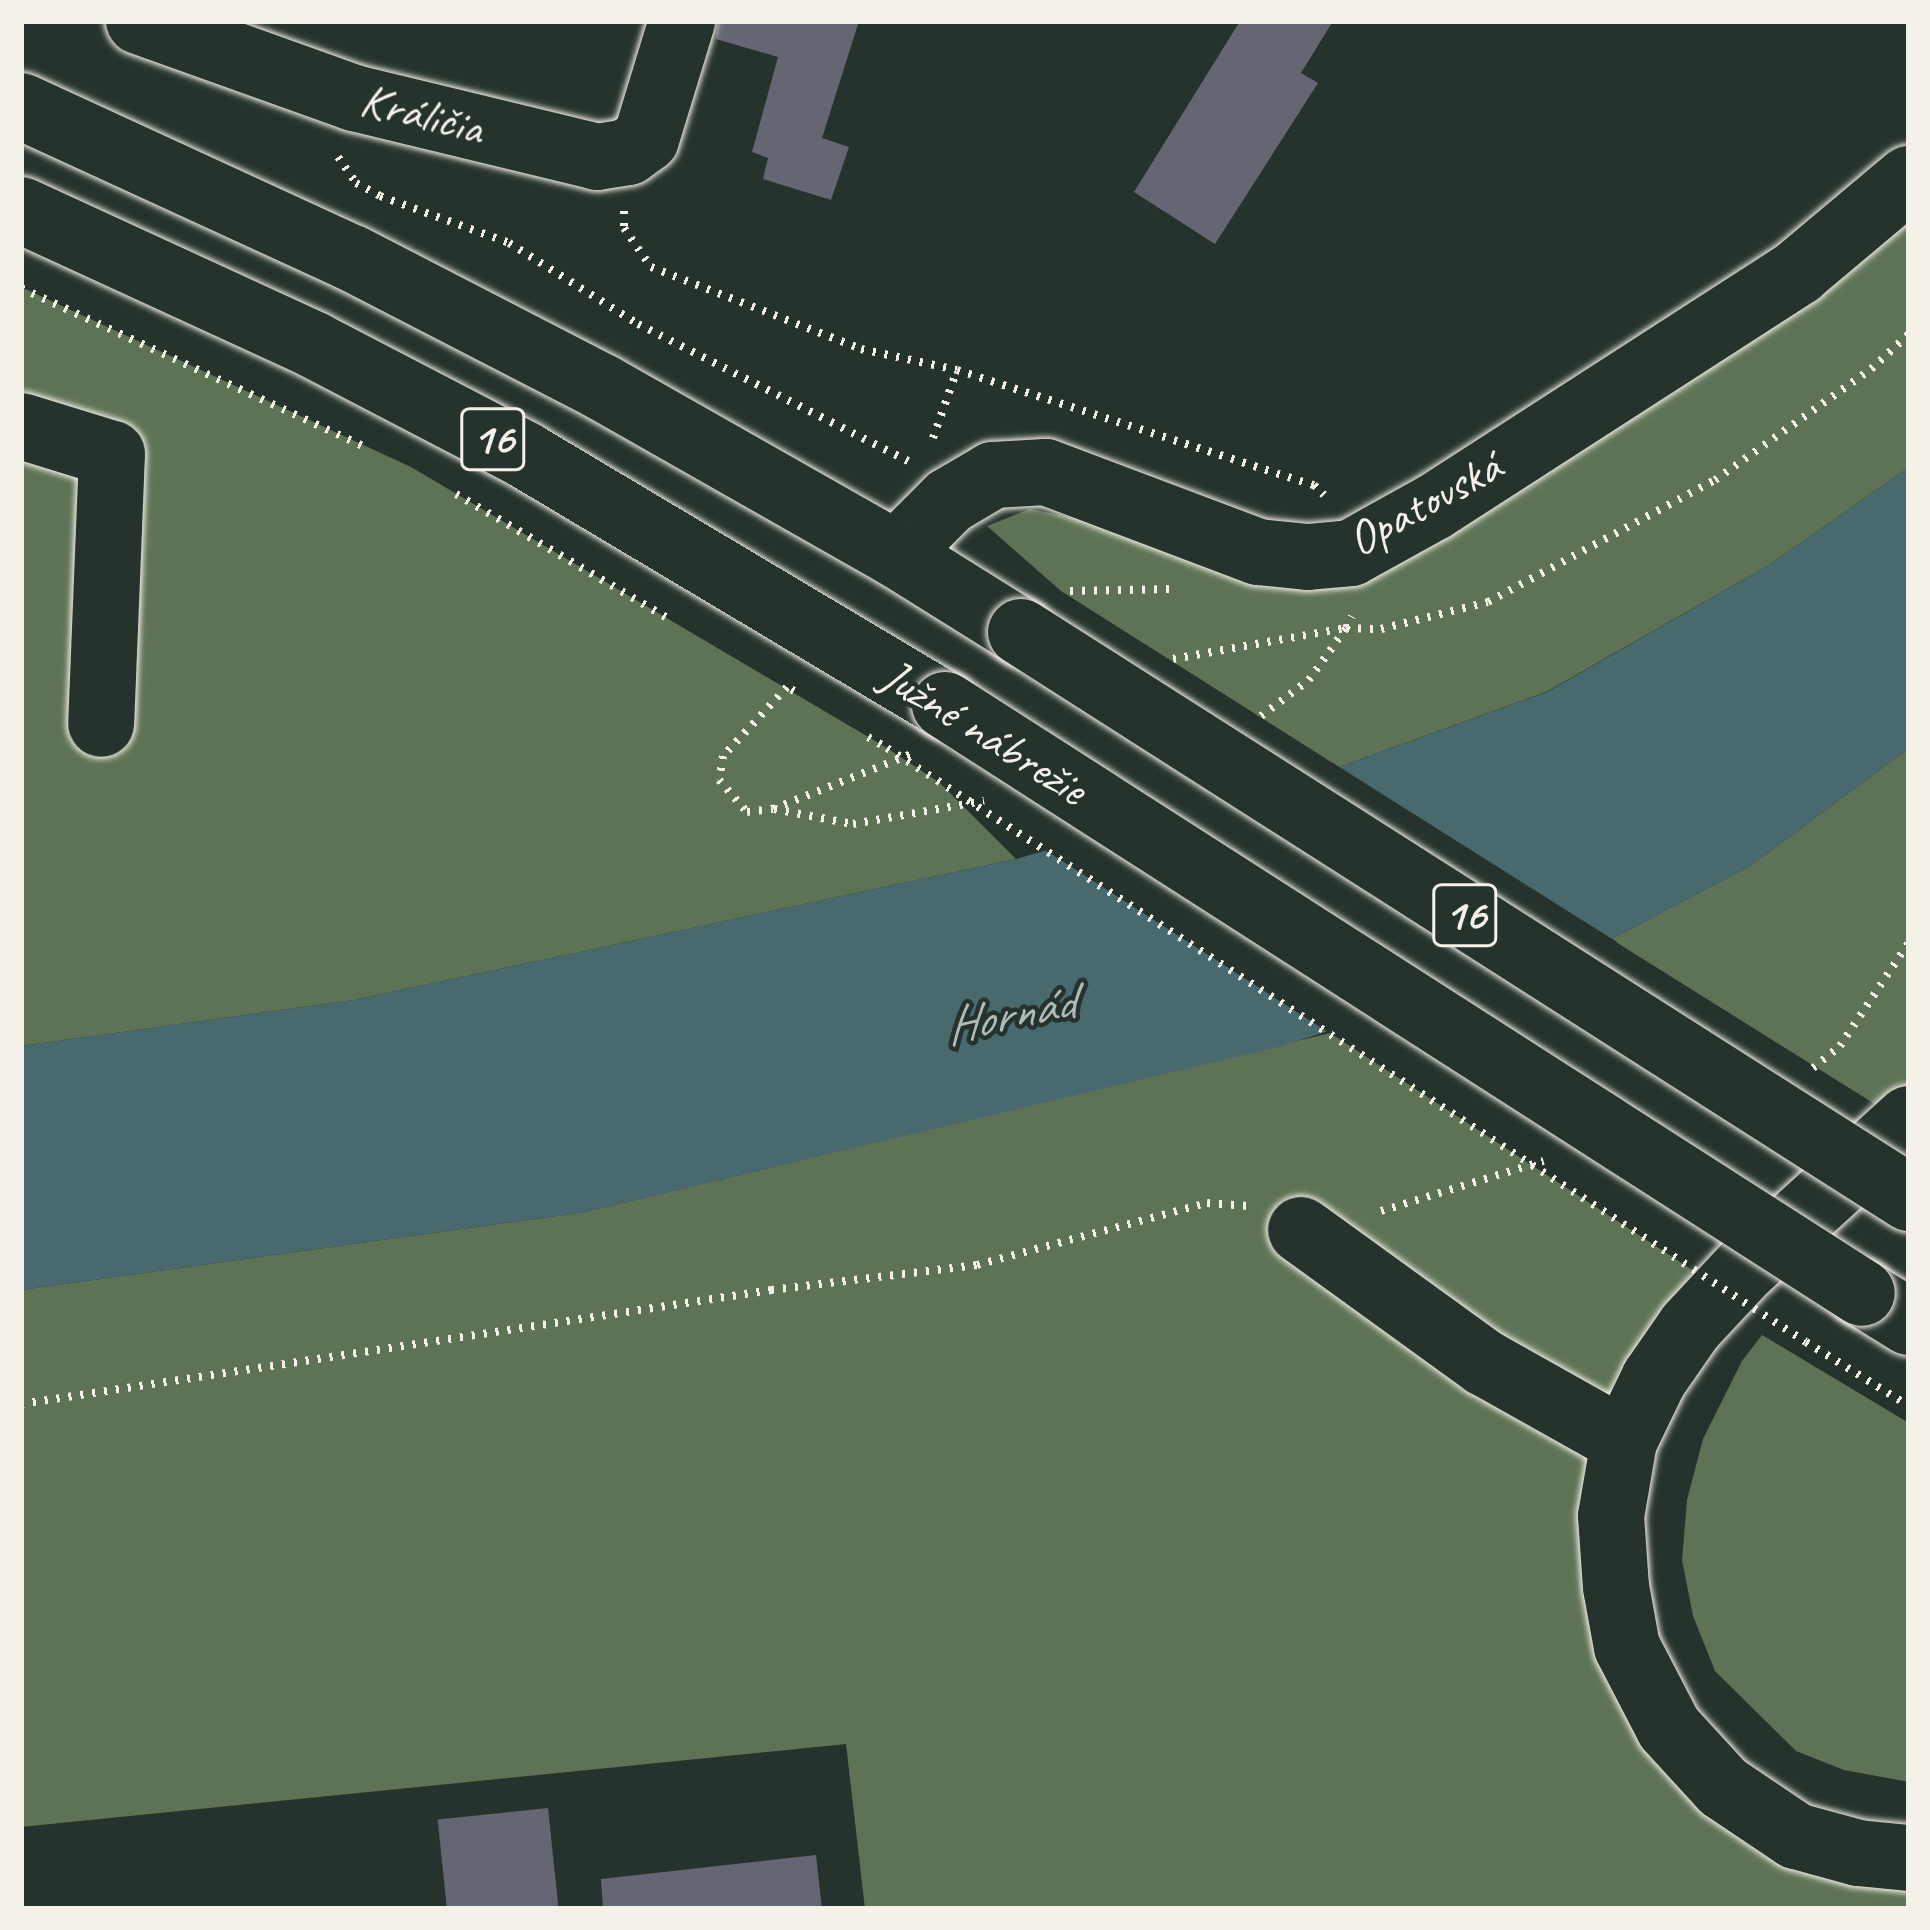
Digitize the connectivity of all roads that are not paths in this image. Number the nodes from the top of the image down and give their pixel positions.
1 (140, 21) edge
2 (674, 50) edge
3 (21, 106) edge
4 (1909, 178) edge
5 (21, 210) edge
6 (21, 426) edge
7 (896, 554) junction
8 (100, 724) dead end
9 (1909, 1119) edge
10 (1909, 1198) edge
11 (1301, 1230) road end
12 (1885, 1308) edge
13 (1624, 1441) junction
14 (1909, 1858) edge

1 - 2 main road, Králičia
3 - 7 main road, 16
4 - 7 main road, Opatovská
5 - 12 main road, Južné nábrežie / 16, bridge
6 - 8 main road
7 - 10 main road, 16, bridge
9 - 13 main road
11 - 13 main road
13 - 14 main road

